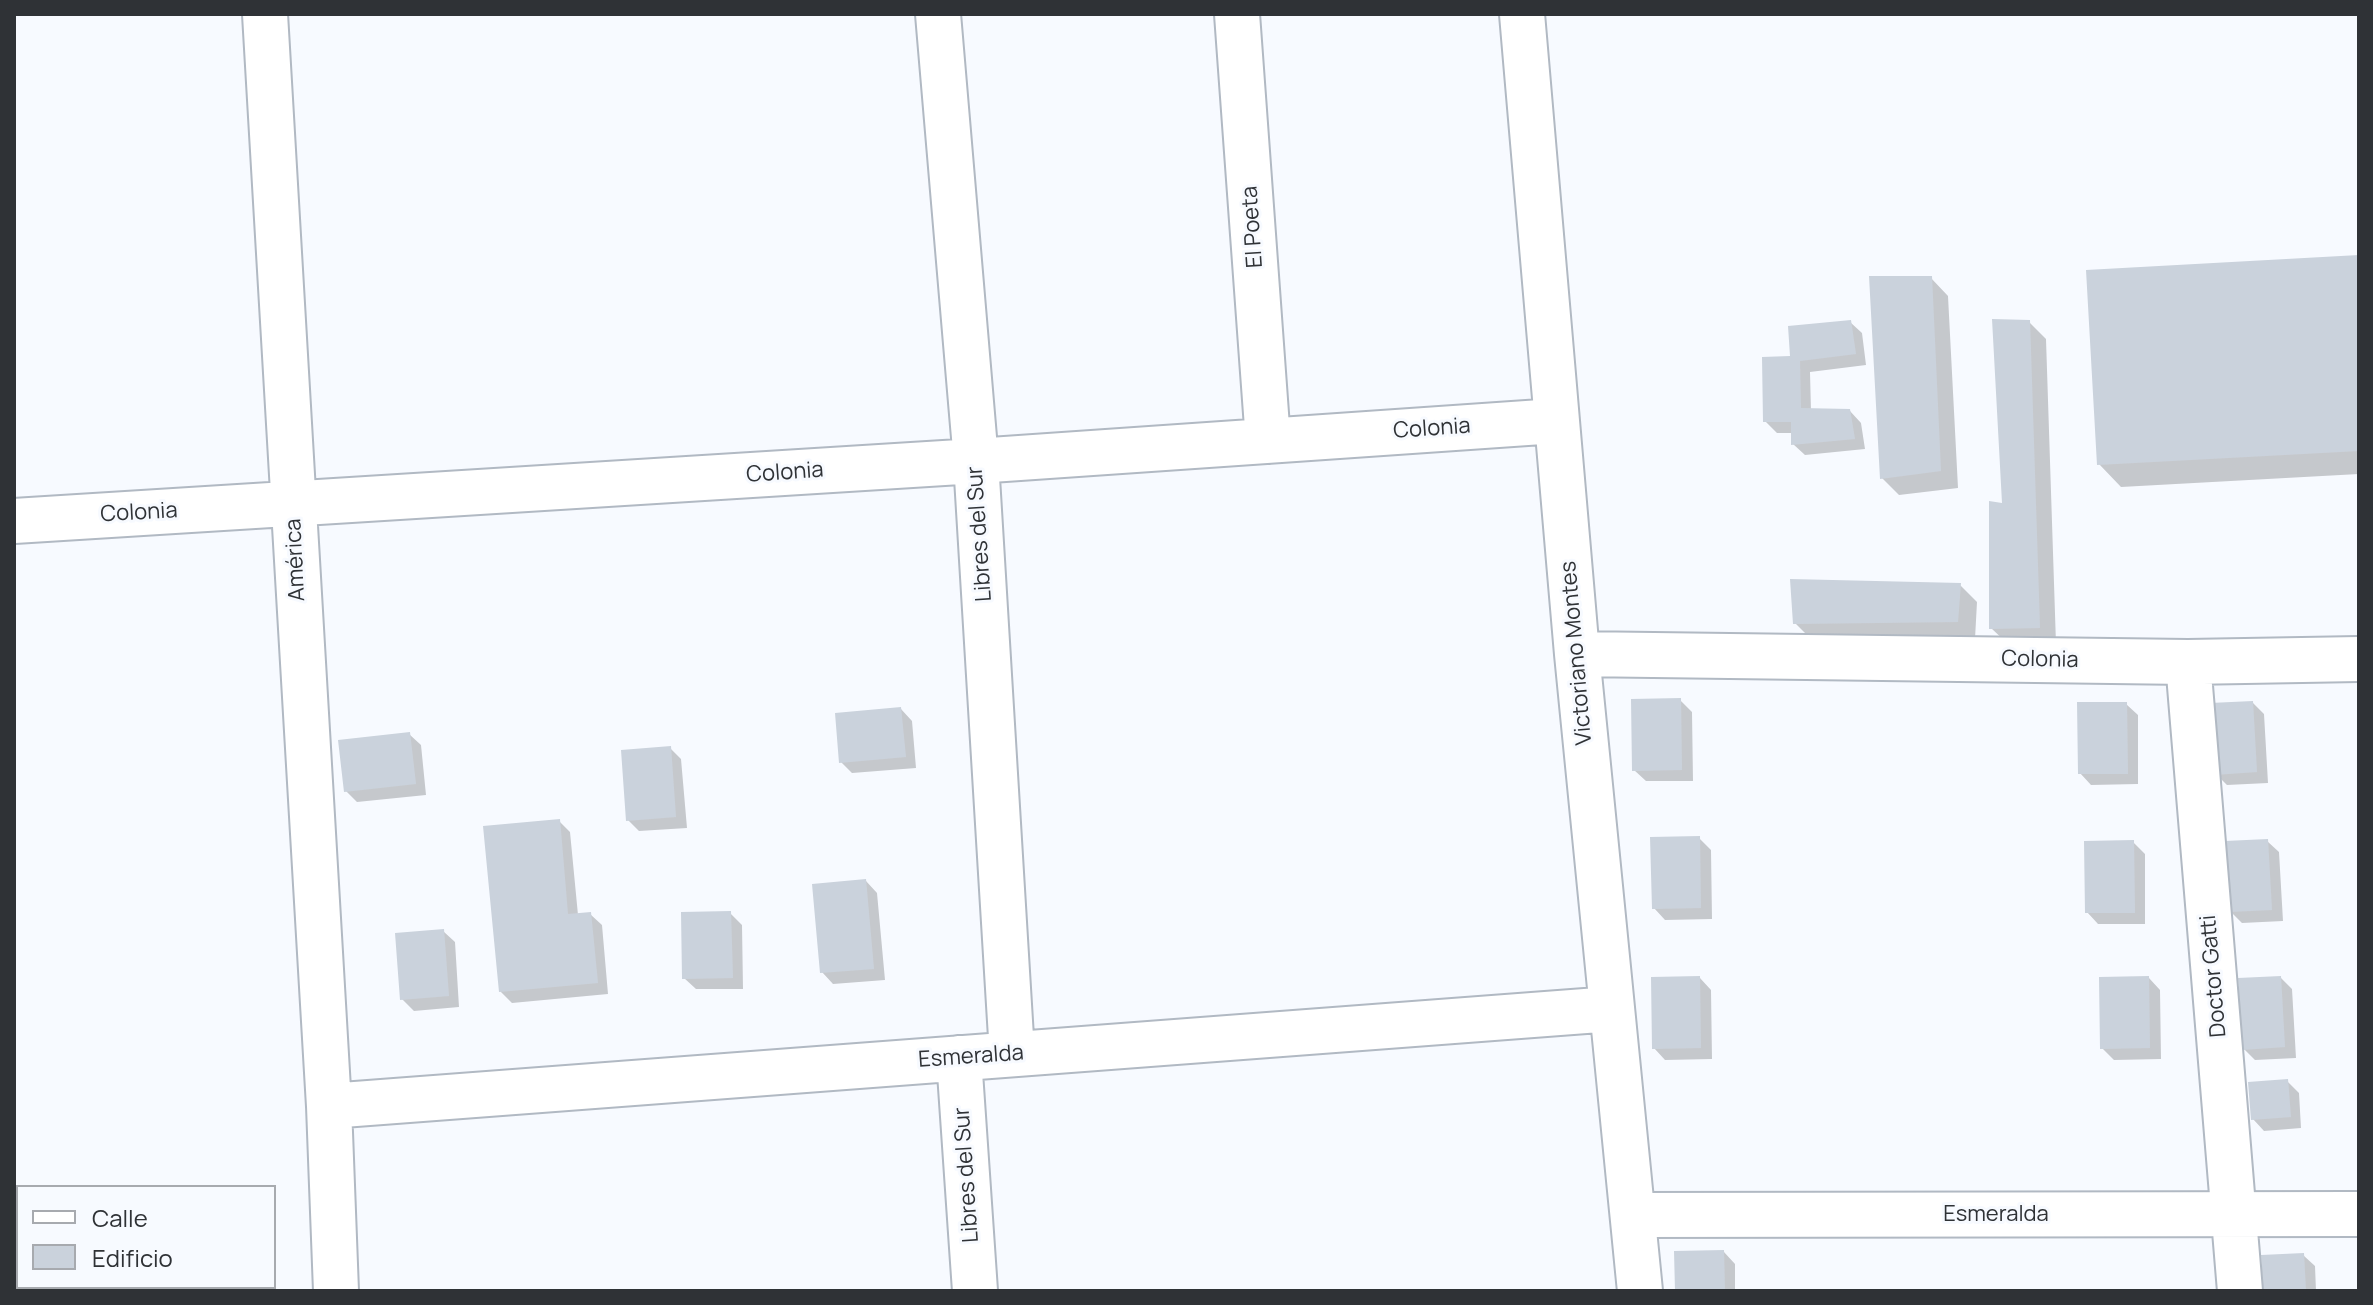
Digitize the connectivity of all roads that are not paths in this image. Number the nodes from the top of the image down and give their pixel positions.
1 (265, 14) edge
2 (938, 14) edge
3 (1237, 14) edge
4 (1522, 14) edge
5 (1556, 421) junction
6 (1268, 441) junction
7 (976, 461) junction
8 (292, 504) junction
9 (14, 521) edge
10 (1577, 654) junction
11 (2359, 659) edge
12 (2188, 662) junction
13 (1612, 1009) junction
14 (1012, 1054) junction
15 (959, 1058) junction
16 (329, 1106) junction
17 (2234, 1214) junction
18 (2359, 1214) edge
19 (1633, 1215) junction
20 (336, 1291) edge
21 (975, 1291) edge
22 (1640, 1291) edge
23 (2240, 1291) edge

1 - 8 street, América
2 - 7 street, Libres del Sur
3 - 6 street, El Poeta
4 - 5 street, Victoriano Montes
5 - 6 street, Colonia
5 - 10 street, Victoriano Montes
6 - 7 street, Colonia
7 - 8 street, Colonia
7 - 14 street, Libres del Sur
8 - 9 street, Colonia
8 - 16 street, América
10 - 12 street, Colonia
10 - 13 street, Victoriano Montes
11 - 12 street, Colonia
12 - 17 street, Doctor Gatti
13 - 14 street, Esmeralda
13 - 19 street, Victoriano Montes
14 - 15 street, Esmeralda
15 - 16 street, Esmeralda
15 - 21 street, Libres del Sur
16 - 20 street, América
17 - 18 street, Esmeralda
17 - 19 street, Esmeralda
17 - 23 street, Doctor Gatti
19 - 22 street, Victoriano Montes

